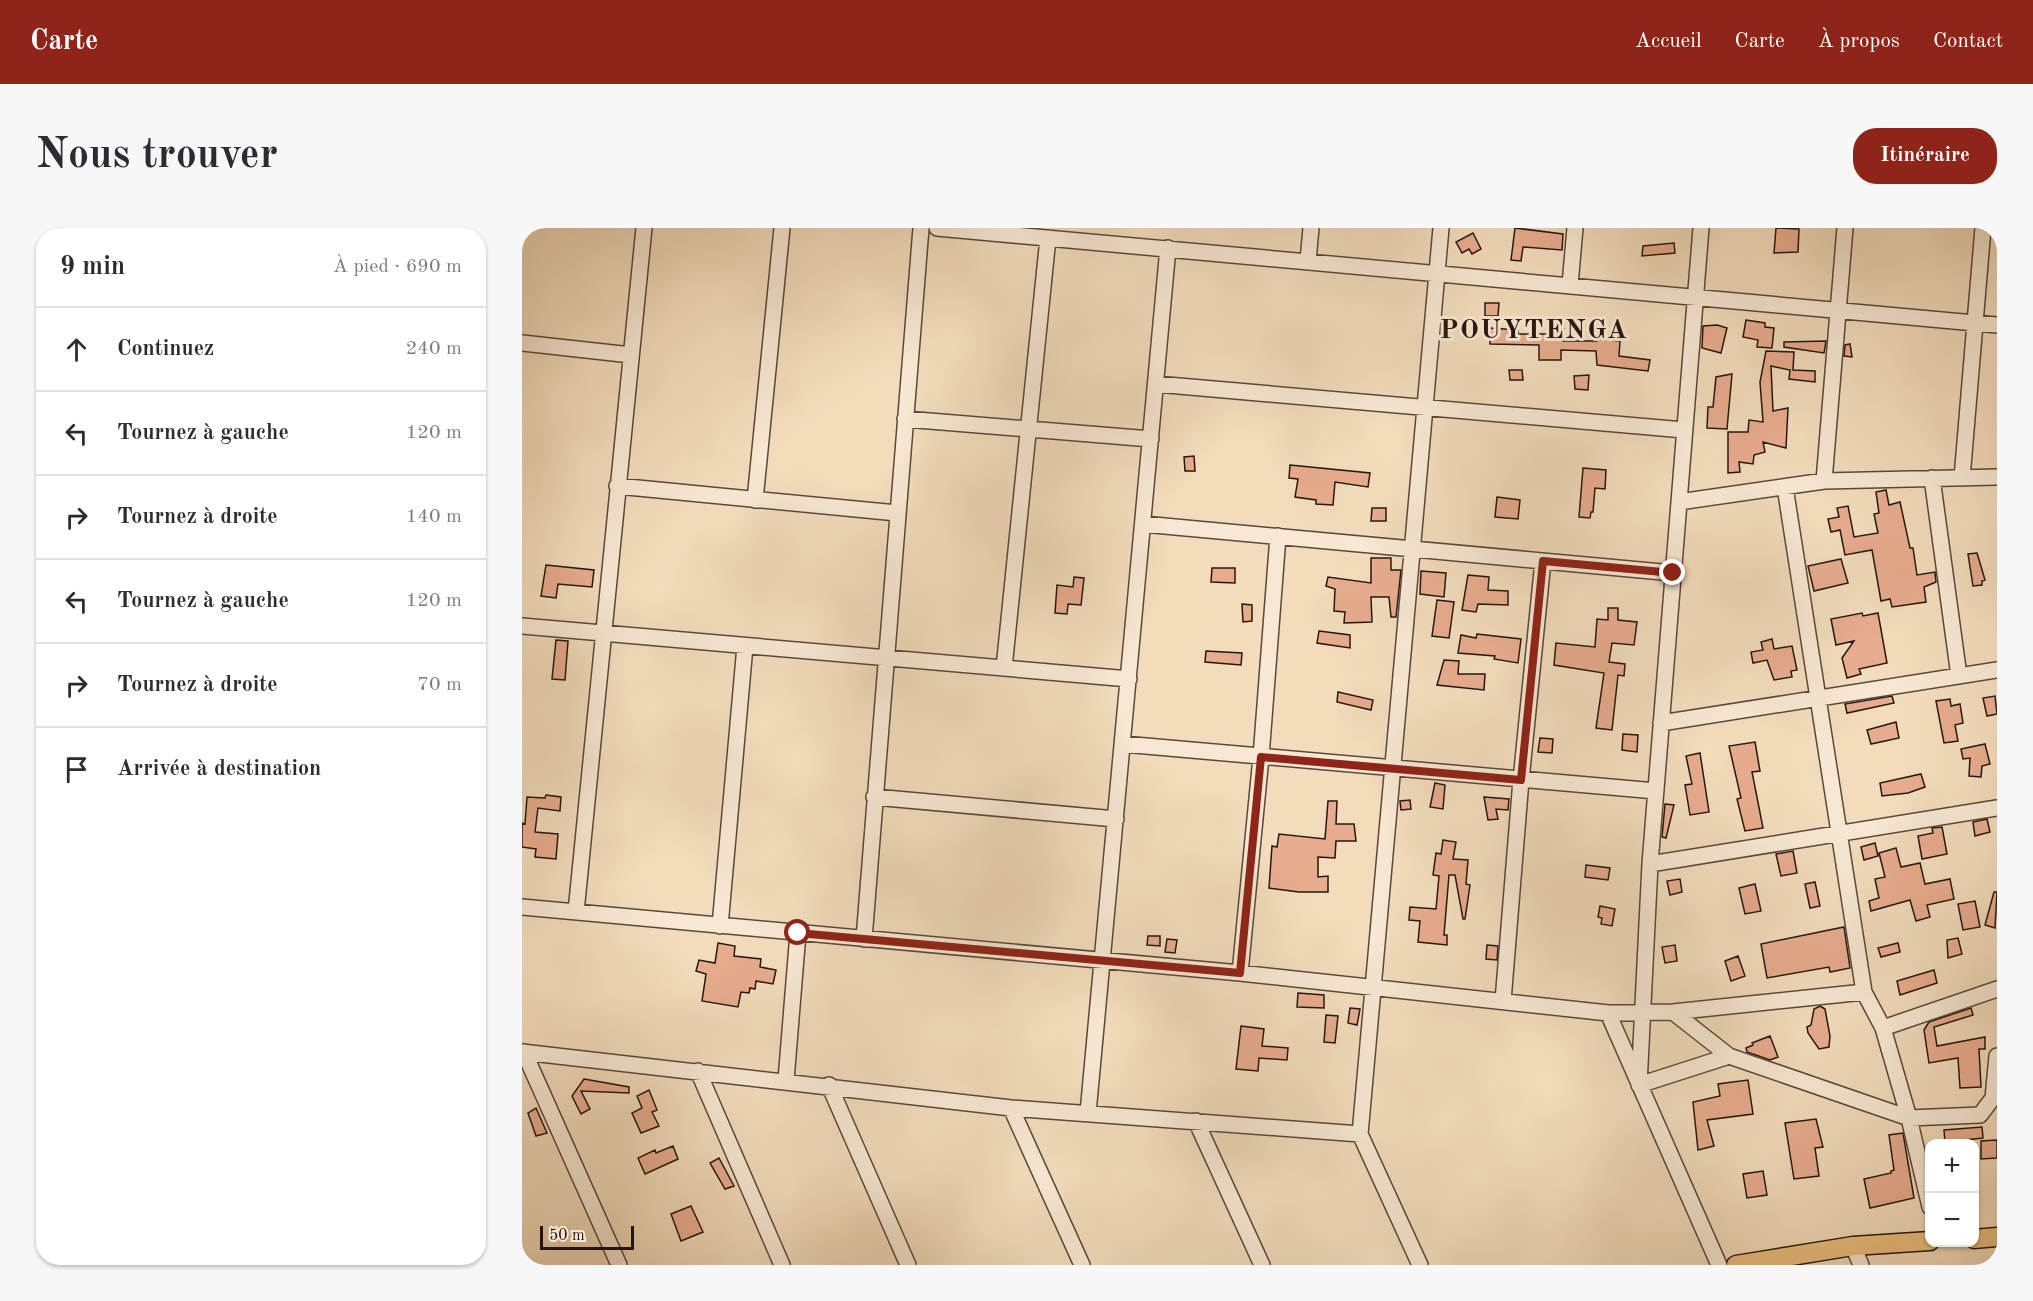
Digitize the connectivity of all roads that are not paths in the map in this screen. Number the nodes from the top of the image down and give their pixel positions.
1 (644, 228) edge
2 (782, 228) edge
3 (921, 228) edge
4 (937, 228) edge
5 (1311, 228) edge
6 (1442, 228) edge
7 (1575, 228) edge
8 (1701, 228) edge
9 (1845, 228) edge
10 (1983, 228) edge
11 (1048, 238) junction
12 (1168, 248) junction
13 (1308, 261) junction
14 (1438, 272) junction
15 (1570, 285) junction
16 (1695, 297) junction
17 (1837, 310) junction
18 (1974, 323) junction
19 (1997, 325) edge
20 (522, 343) edge
21 (631, 355) junction
22 (1156, 384) junction
23 (1425, 409) junction
24 (905, 419) junction
25 (1030, 429) junction
26 (1684, 430) junction
27 (1151, 439) junction
28 (1997, 477) edge
29 (1932, 478) junction
30 (1962, 478) junction
31 (1824, 481) junction
32 (617, 486) junction
33 (1785, 487) junction
34 (755, 500) junction
35 (1679, 502) junction
36 (897, 513) junction
37 (1143, 524) junction
38 (1278, 536) junction
39 (1411, 549) junction
40 (1543, 561) junction
41 (1673, 573) junction
42 (522, 626) edge
43 (603, 634) junction
44 (745, 646) junction
45 (885, 658) junction
46 (1004, 668) junction
47 (1997, 670) edge
48 (1959, 675) junction
49 (1129, 679) junction
50 (1818, 697) junction
51 (1662, 723) junction
52 (1123, 744) junction
53 (1261, 757) junction
54 (1392, 769) junction
55 (1521, 780) junction
56 (1656, 791) junction
57 (874, 797) junction
58 (1997, 808) edge
59 (1116, 819) junction
60 (1839, 834) junction
61 (1650, 864) junction
62 (522, 907) edge
63 (576, 912) junction
64 (720, 926) junction
65 (798, 933) junction
66 (864, 939) junction
67 (1103, 962) junction
68 (1240, 973) junction
69 (1375, 988) junction
70 (1997, 989) edge
71 (1864, 992) junction
72 (1503, 1001) junction
73 (1642, 1011) junction
74 (1673, 1012) junction
75 (1608, 1013) junction
76 (1883, 1028) junction
77 (523, 1052) edge
78 (1730, 1056) junction
79 (1997, 1056) edge
80 (698, 1071) junction
81 (786, 1080) junction
82 (829, 1085) junction
83 (1640, 1085) junction
84 (1011, 1108) junction
85 (1088, 1113) junction
86 (1908, 1118) junction
87 (1196, 1121) junction
88 (1360, 1134) junction
89 (1926, 1193) edge
90 (1997, 1238) edge
91 (1979, 1239) edge
92 (1925, 1241) edge
93 (1853, 1246) junction
94 (619, 1265) edge
95 (782, 1265) edge
96 (908, 1265) edge
97 (1082, 1265) edge
98 (1262, 1265) edge
99 (1420, 1265) edge
100 (1719, 1265) edge
101 (1736, 1265) edge
102 (1862, 1265) edge

1 - 21 street
2 - 34 street
3 - 24 street
4 - 11 street
5 - 13 street
6 - 14 street
7 - 15 street
8 - 16 street
9 - 17 street
10 - 18 street
11 - 12 street
11 - 25 street
12 - 13 street
12 - 22 street
13 - 14 street
14 - 15 street
14 - 23 street
15 - 16 street
16 - 17 street
16 - 26 street
17 - 18 street
17 - 31 street
18 - 19 street
18 - 30 street
20 - 21 street
21 - 32 street
22 - 23 street
22 - 27 street
23 - 26 street
23 - 39 street
24 - 25 street
24 - 36 street
25 - 27 street
25 - 46 street
26 - 35 street
27 - 37 street
28 - 30 street
29 - 30 street
29 - 31 street
29 - 48 street
31 - 33 street
32 - 34 street
32 - 43 street
33 - 35 street
33 - 50 street
34 - 36 street
35 - 41 street
36 - 45 street
37 - 38 street
37 - 49 street
38 - 39 street
38 - 53 street
39 - 40 street
39 - 54 street
40 - 41 street
40 - 55 street
41 - 51 street
42 - 43 street
43 - 44 street
43 - 63 street
44 - 45 street
44 - 64 street
45 - 46 street
45 - 57 street
46 - 49 street
47 - 48 street
48 - 50 street
49 - 52 street
50 - 51 street
50 - 60 street
51 - 56 street
52 - 53 street
52 - 59 street
53 - 54 street
53 - 68 street
54 - 55 street
54 - 69 street
55 - 56 street
55 - 72 street
56 - 61 street
57 - 59 street
57 - 66 street
58 - 60 street
59 - 67 street
60 - 61 street
60 - 71 street
61 - 73 street
62 - 63 street
63 - 64 street
64 - 65 street
65 - 66 street
65 - 81 street
66 - 67 street
67 - 68 street
67 - 85 street
68 - 69 street
69 - 72 street
69 - 88 street
70 - 76 street
71 - 74 street
71 - 76 street
72 - 75 street
73 - 74 street
73 - 75 street
73 - 83 street
74 - 78 street
75 - 83 street
76 - 86 street
77 - 80 street
77 - 94 street
78 - 83 street
78 - 86 street
79 - 86 street
80 - 81 street
80 - 95 street
81 - 82 street
82 - 84 street
82 - 96 street
83 - 100 street
84 - 85 street
84 - 97 street
85 - 87 street
86 - 89 street
87 - 88 street
87 - 98 street
88 - 99 street
90 - 91 main road
92 - 93 main road
93 - 101 main road
93 - 102 street

